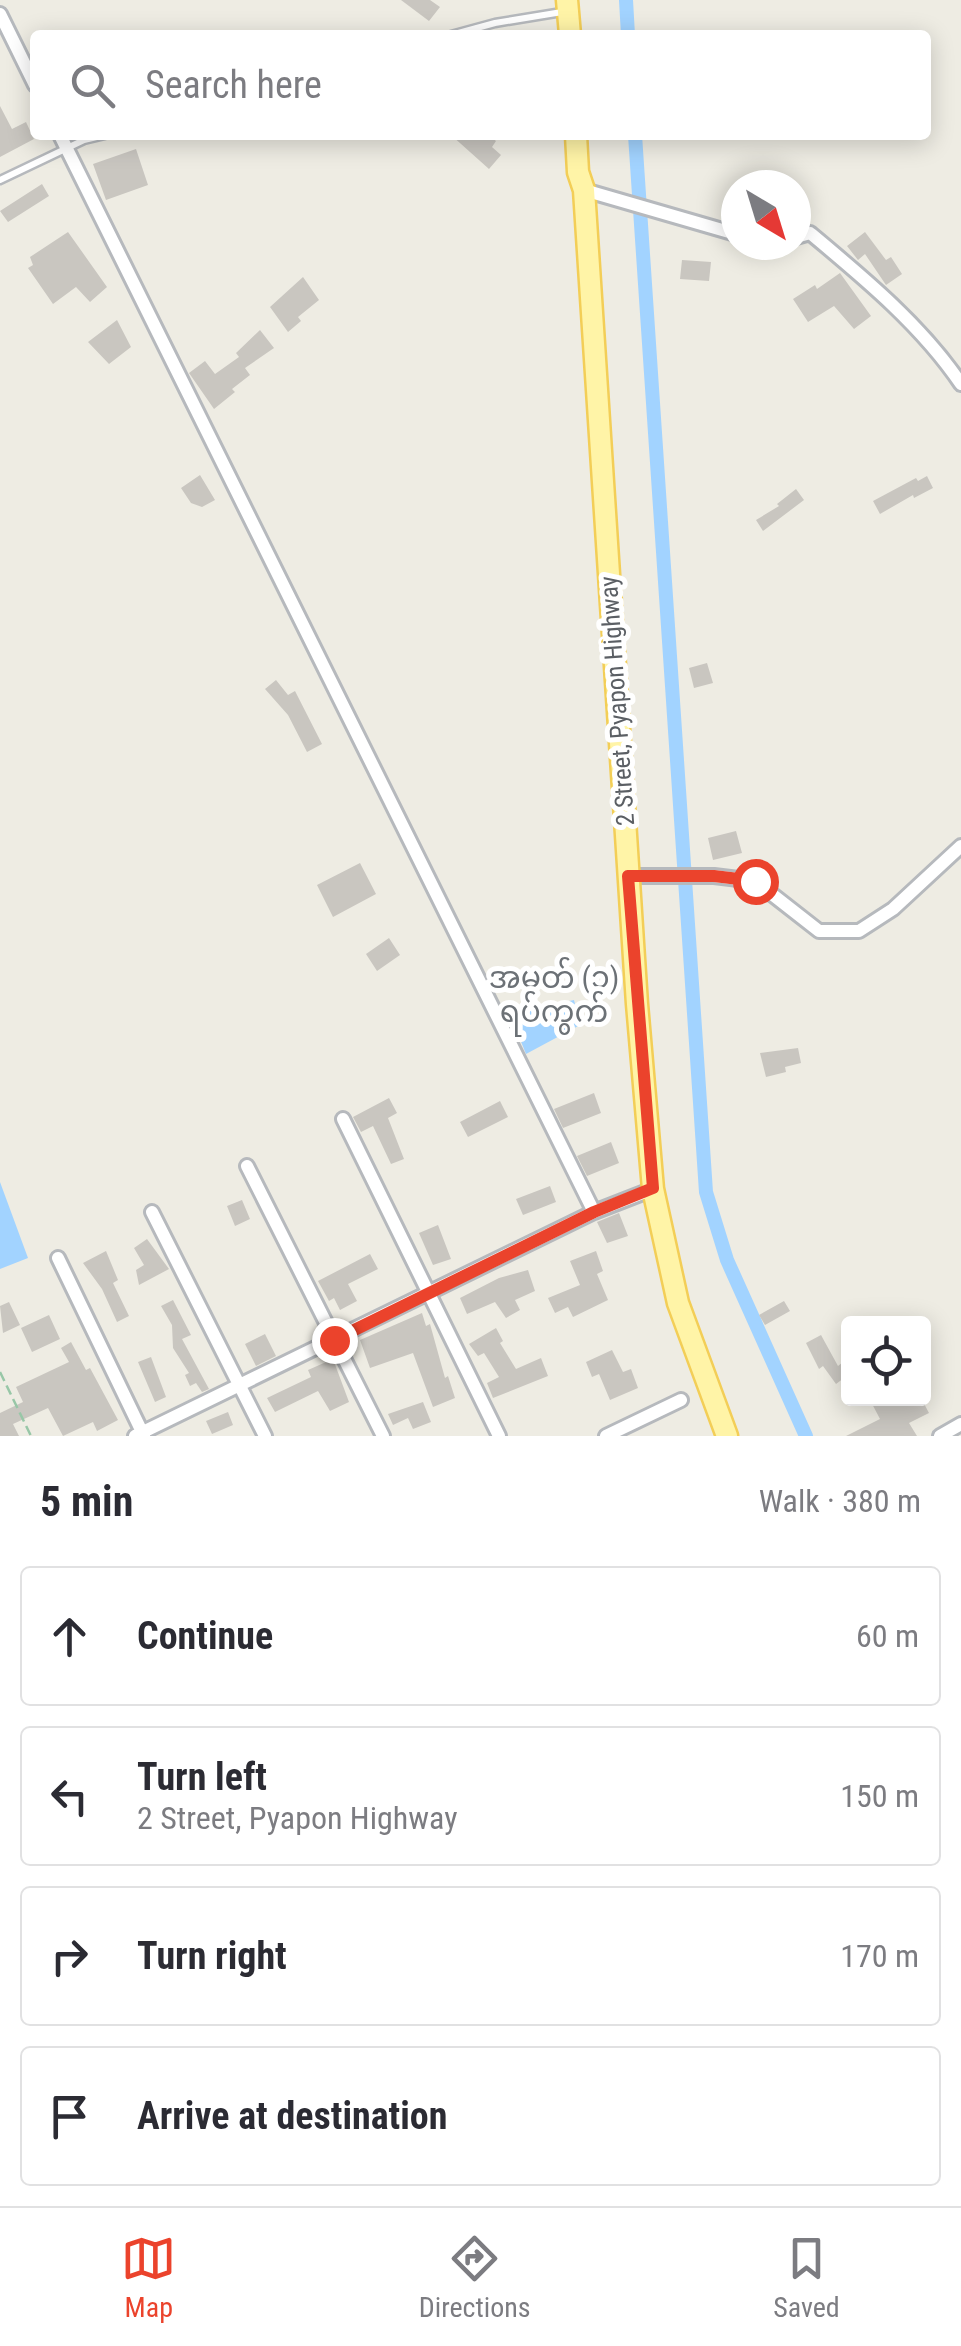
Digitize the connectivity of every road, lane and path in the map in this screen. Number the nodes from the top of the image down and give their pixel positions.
1 (568, 5) edge
2 (0, 14) edge
3 (469, 30) edge
4 (570, 30) edge
5 (30, 74) edge
6 (576, 140) edge
7 (63, 142) edge
8 (0, 180) edge
9 (584, 190) junction
10 (721, 230) edge
11 (811, 234) edge
12 (961, 384) edge
13 (961, 846) edge
14 (628, 876) junction
15 (344, 1119) dead end
16 (247, 1166) dead end
17 (653, 1188) junction
18 (152, 1212) dead end
19 (594, 1212) junction
20 (58, 1258) dead end
21 (429, 1293) junction
22 (334, 1340) junction
23 (0, 1372) edge
24 (240, 1386) junction
25 (680, 1400) dead end
26 (961, 1424) edge
27 (140, 1435) edge
28 (30, 1436) edge
29 (265, 1436) edge
30 (383, 1436) edge
31 (499, 1436) edge
32 (606, 1436) edge
33 (727, 1436) edge
34 (940, 1436) edge

1 - 3 lane
1 - 4 main road
2 - 5 street
6 - 9 main road, 2 Street, Pyapon Highway
7 - 8 lane
7 - 19 street
9 - 10 street
9 - 14 main road, 2 Street, Pyapon Highway
11 - 12 street
13 - 14 street
14 - 17 main road, 2 Street, Pyapon Highway
15 - 21 street
16 - 22 street
17 - 19 street
17 - 33 main road, 2 Street, Pyapon Highway
18 - 24 street
19 - 21 street
20 - 27 street
21 - 22 street
21 - 31 street
22 - 24 street
22 - 30 street
23 - 28 path
24 - 27 street
24 - 29 street
25 - 32 street
26 - 34 street

